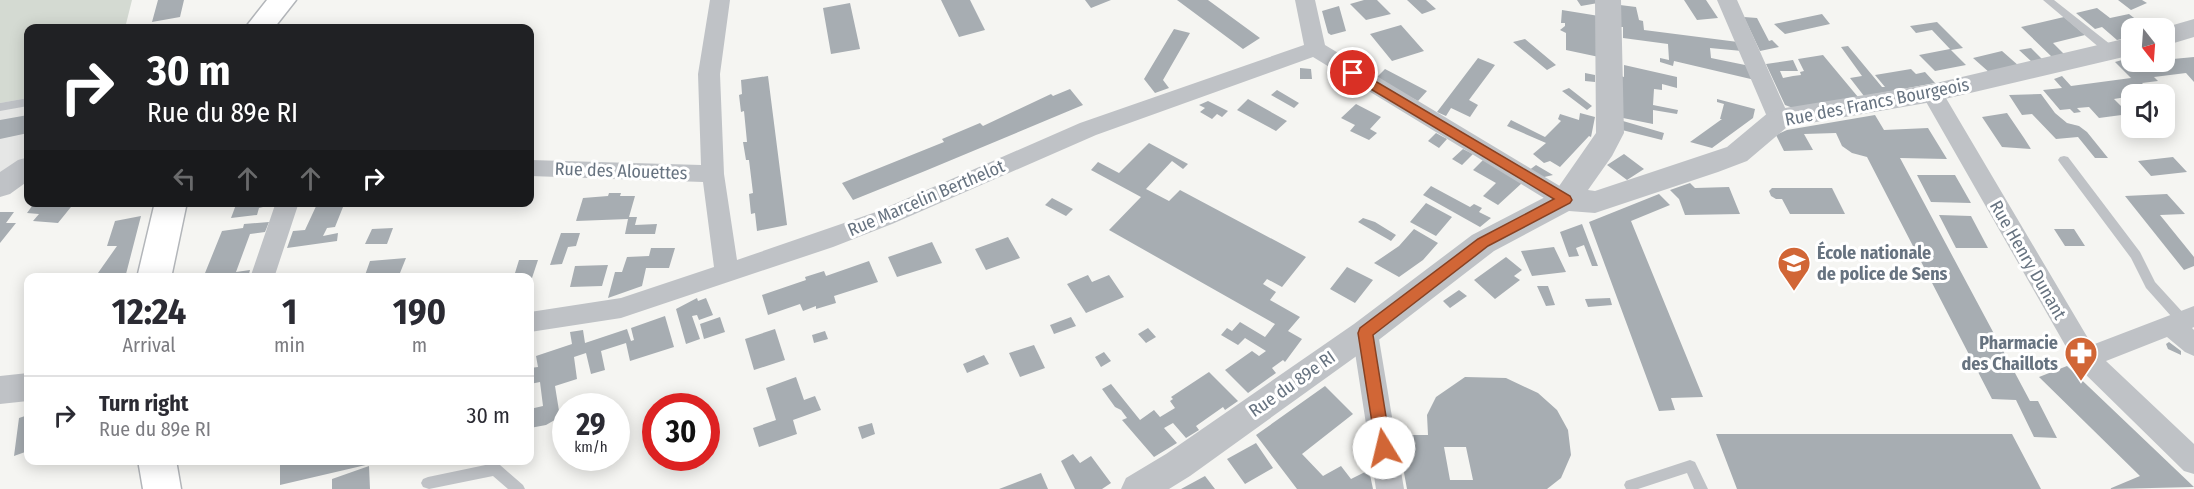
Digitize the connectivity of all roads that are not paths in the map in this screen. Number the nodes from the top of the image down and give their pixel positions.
1 (282, 0) edge
2 (720, 0) edge
3 (1305, 0) edge
4 (1608, 0) edge
5 (1727, 0) edge
6 (2048, 0) edge
7 (262, 24) edge
8 (2194, 28) edge
9 (2175, 34) edge
10 (2121, 49) edge
11 (1315, 50) junction
12 (1932, 93) junction
13 (24, 103) edge
14 (0, 107) edge
15 (1779, 119) junction
16 (2064, 160) dead end
17 (534, 168) edge
18 (24, 170) edge
19 (713, 174) junction
20 (0, 186) edge
21 (1565, 200) junction
22 (170, 207) edge
23 (286, 207) edge
24 (727, 272) junction
25 (155, 273) edge
26 (264, 273) edge
27 (534, 321) edge
28 (2183, 321) edge
29 (1365, 333) junction
30 (2194, 345) edge
31 (2086, 357) junction
32 (24, 387) edge
33 (0, 390) edge
34 (2194, 462) edge
35 (158, 465) edge
36 (428, 483) dead end
37 (1631, 485) dead end
38 (162, 489) edge
39 (518, 489) edge
40 (1138, 489) edge
41 (1390, 489) edge
42 (1701, 489) edge

1 - 7 main road
2 - 19 street
3 - 11 street
4 - 21 street
5 - 15 street
6 - 10 lane
8 - 9 street
10 - 12 street, Rue des Francs Bourgeois
11 - 21 street
11 - 24 street, Rue Marcelin Berthelot
12 - 15 street, Rue des Francs Bourgeois
12 - 31 street, Rue Henry Dunant
13 - 14 lane
15 - 21 street, Rue des Francs Bourgeois
16 - 28 lane
17 - 19 street, Rue des Alouettes
18 - 20 street
19 - 24 street
21 - 29 street, Rue du 89e RI
22 - 25 main road
23 - 26 street
24 - 27 street, Rue Marcelin Berthelot
28 - 30 street
28 - 31 street
29 - 40 street, Rue du 89e RI
29 - 41 street
31 - 34 street, Rue Henry Dunant
32 - 33 street
35 - 38 main road
36 - 39 lane
37 - 42 lane

